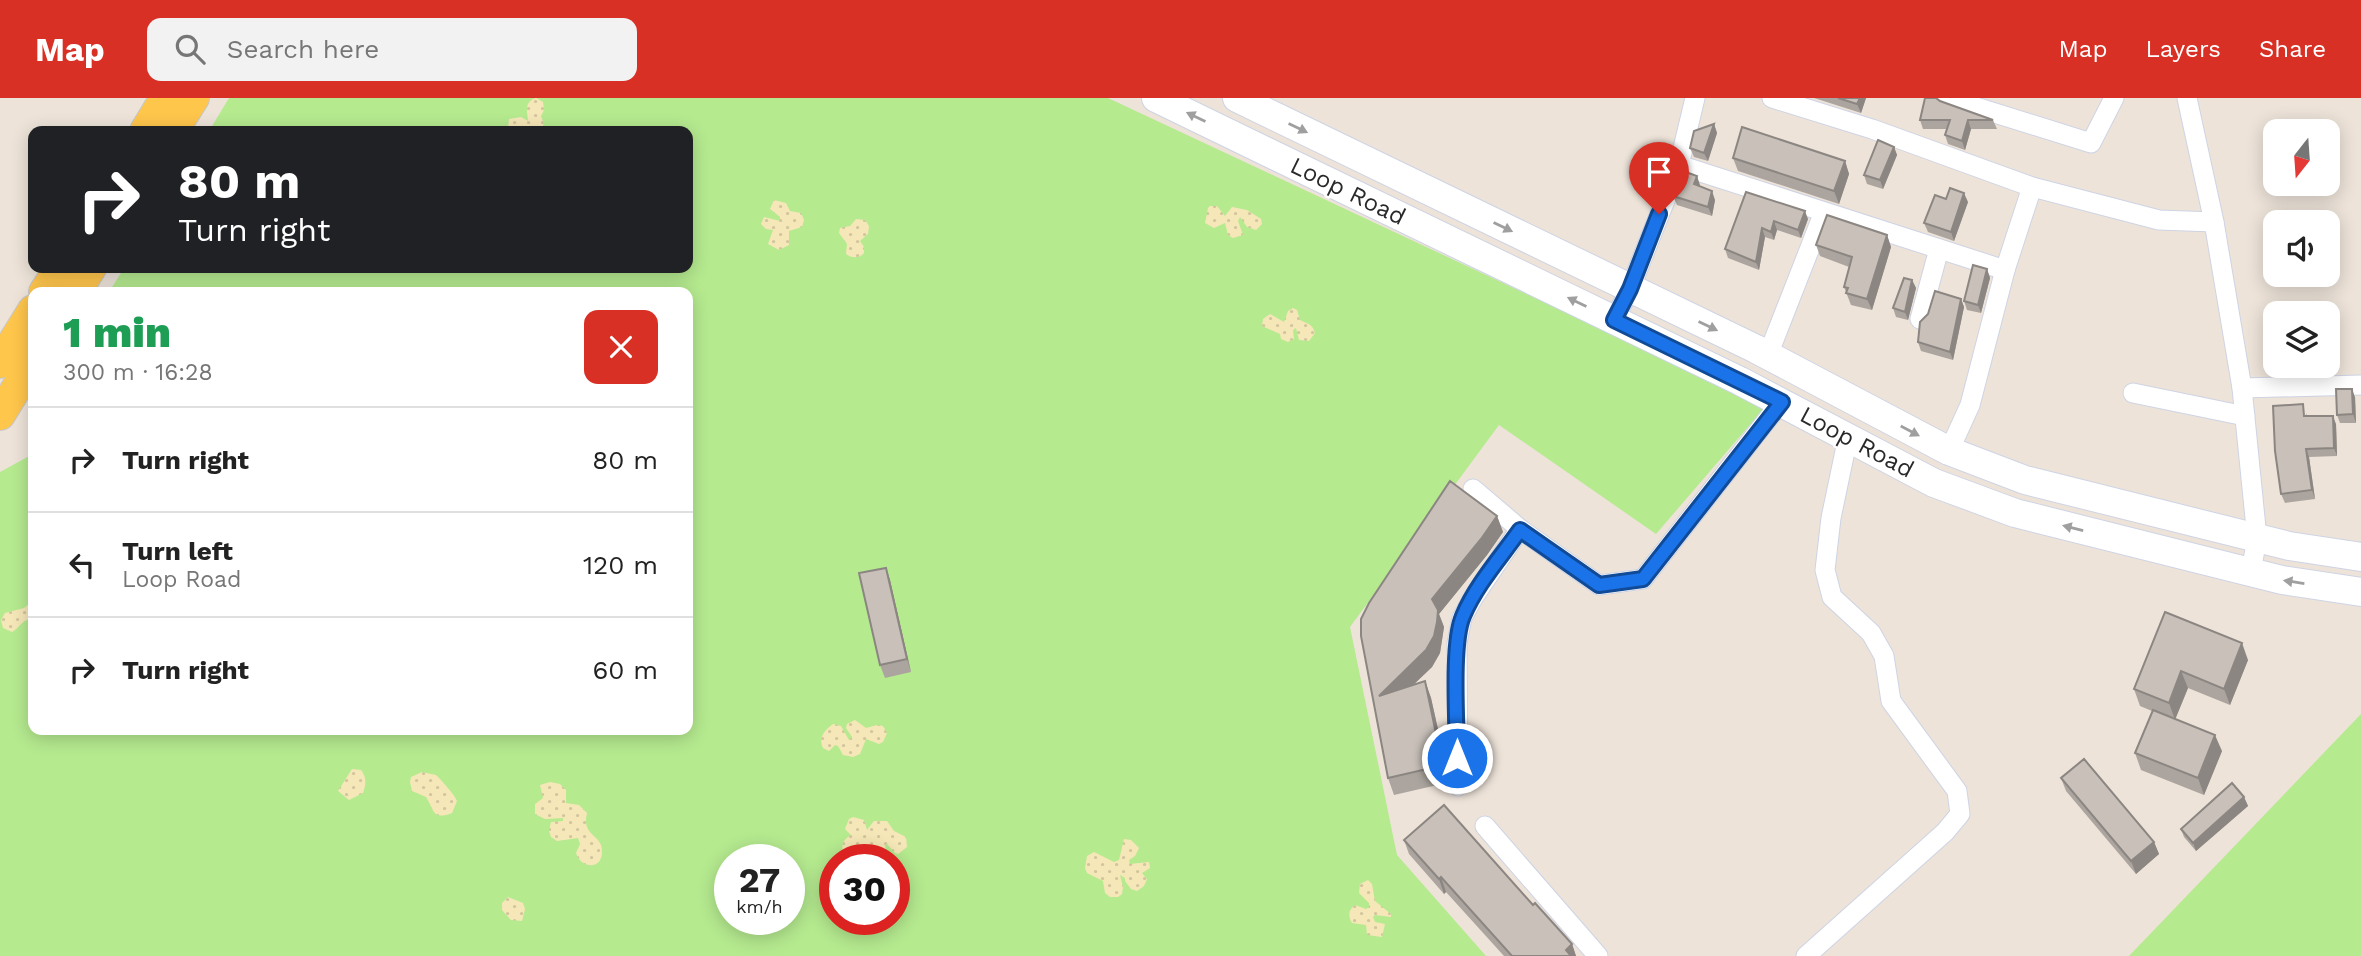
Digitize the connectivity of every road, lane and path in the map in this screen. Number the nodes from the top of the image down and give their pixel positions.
1 (152, 98) edge
2 (166, 98) edge
3 (181, 98) edge
4 (194, 98) edge
5 (1156, 98) edge
6 (1695, 98) edge
7 (1772, 98) edge
8 (1947, 98) edge
9 (2114, 98) edge
10 (2187, 98) edge
11 (1249, 101) edge
12 (135, 126) edge
13 (148, 126) edge
14 (163, 126) edge
15 (176, 126) edge
16 (1242, 139) junction
17 (1679, 164) junction
18 (2032, 187) junction
19 (1824, 212) junction
20 (2214, 222) junction
21 (1939, 249) junction
22 (2005, 270) junction
23 (1630, 289) junction
24 (28, 302) edge
25 (28, 318) edge
26 (1920, 319) edge
27 (1614, 320) junction
28 (28, 345) edge
29 (0, 346) edge
30 (1768, 355) junction
31 (0, 363) edge
32 (28, 369) edge
33 (2361, 385) edge
34 (2242, 388) junction
35 (0, 391) edge
36 (2133, 393) dead end
37 (1782, 402) junction
38 (0, 415) edge
39 (2245, 416) junction
40 (1848, 438) junction
41 (1949, 451) junction
42 (1473, 489) dead end
43 (1520, 530) junction
44 (2257, 538) junction
45 (2361, 557) edge
46 (2251, 572) junction
47 (2361, 592) edge
48 (1458, 786) dead end
49 (1485, 826) dead end
50 (1598, 956) edge
51 (1806, 956) edge

1 - 12 main road
2 - 13 main road
3 - 14 main road
4 - 15 main road
16 -> 5 main road, Loop Road
6 - 17 street
7 - 18 street
8 - 9 street
10 - 20 street
11 - 16 street
11 -> 23 main road, Loop Road
27 -> 16 main road, Loop Road
17 - 19 street
17 - 23 street
18 - 20 street
18 - 22 street
19 - 21 street
19 - 30 street
20 - 34 street
21 - 22 street
21 - 26 street
22 - 41 street
23 - 27 street
23 -> 30 main road, Loop Road
24 - 29 main road
25 - 31 main road
27 - 37 main road, Loop Road
28 - 35 main road
30 -> 41 main road, Loop Road
32 - 38 main road
33 - 34 street
34 - 39 street
36 - 39 street
37 - 40 main road, Loop Road
37 - 43 street
39 - 44 street
46 -> 40 main road, Loop Road
40 - 51 street
41 - 44 main road, Loop Road
42 - 43 street
43 - 48 street
44 - 45 main road, Loop Road
44 - 46 street
47 -> 46 main road, Loop Road
49 - 50 street

